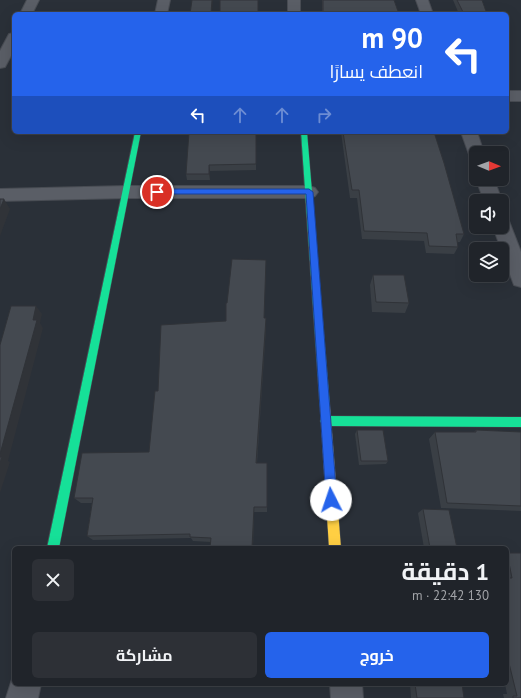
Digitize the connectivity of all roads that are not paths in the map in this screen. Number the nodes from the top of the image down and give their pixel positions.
1 (33, 0) edge
2 (164, 0) edge
3 (294, 0) edge
4 (422, 0) edge
5 (27, 12) edge
6 (162, 12) edge
7 (294, 12) edge
8 (426, 12) edge
9 (12, 41) edge
10 (0, 64) edge
11 (509, 96) edge
12 (521, 96) edge
13 (138, 134) edge
14 (304, 134) edge
15 (470, 134) edge
16 (474, 146) edge
17 (127, 192) junction
18 (309, 192) junction
19 (0, 195) edge
20 (505, 234) edge
21 (521, 279) edge
22 (325, 421) junction
23 (521, 422) edge
24 (53, 546) edge
25 (335, 546) edge
26 (24, 686) edge
27 (346, 686) edge
28 (22, 698) edge
29 (347, 698) edge

1 - 5 street
2 - 6 street
3 - 7 street
4 - 8 street
9 - 10 street
11 - 12 street
13 - 17 street
14 - 18 street
15 - 16 street
17 - 18 street
17 - 19 street
17 - 24 street
18 - 22 street
20 - 21 street
22 - 23 street
22 - 25 street
26 - 28 street
27 - 29 street

